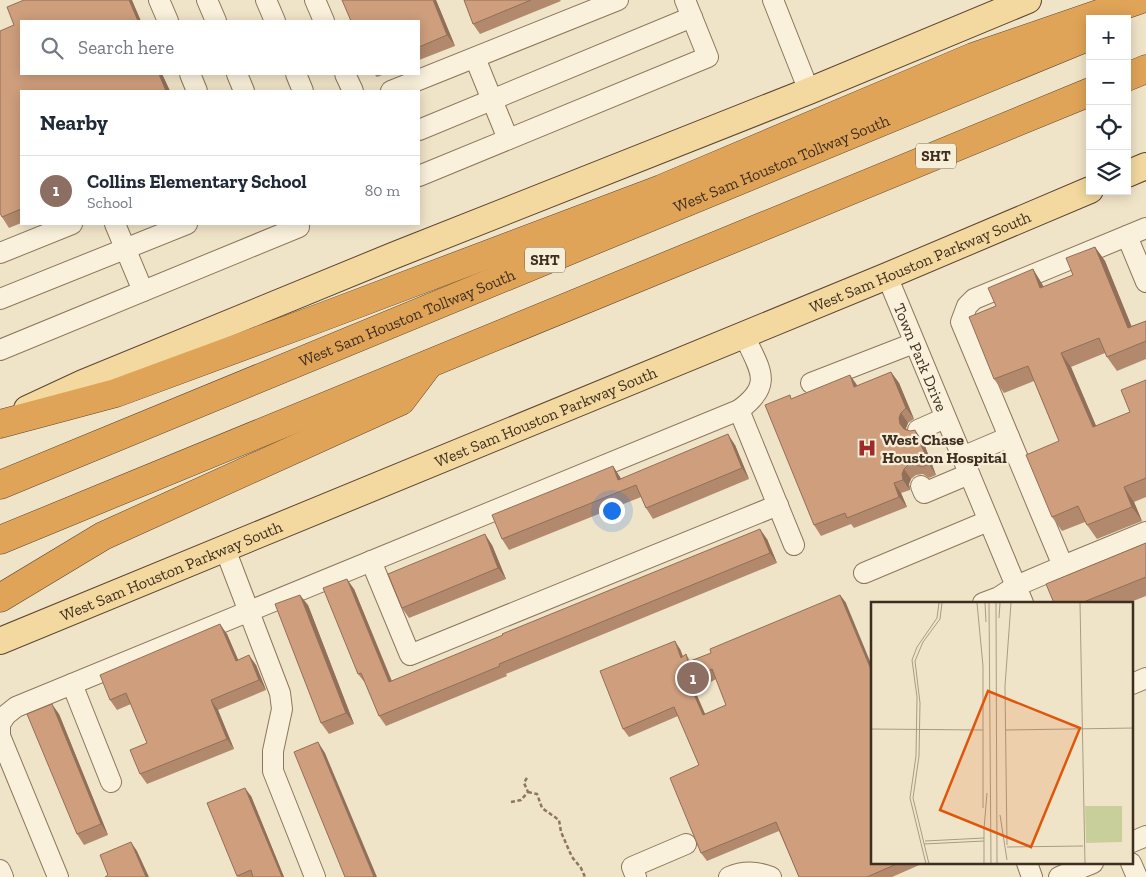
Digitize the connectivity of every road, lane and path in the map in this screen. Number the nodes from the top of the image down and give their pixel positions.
1 (159, 0) edge
2 (207, 0) edge
3 (266, 0) edge
4 (315, 0) edge
5 (618, 0) edge
6 (773, 0) edge
7 (1028, 0) edge
8 (1139, 0) edge
9 (590, 5) edge
10 (688, 8) edge
11 (1146, 13) edge
12 (1131, 19) edge
13 (168, 20) edge
14 (216, 20) edge
15 (274, 20) edge
16 (324, 20) edge
17 (1086, 38) edge
18 (475, 58) junction
19 (1146, 69) edge
20 (190, 75) edge
21 (237, 75) edge
22 (296, 75) edge
23 (345, 75) edge
24 (1131, 75) edge
25 (197, 90) edge
26 (244, 90) edge
27 (303, 90) edge
28 (353, 90) edge
29 (394, 90) edge
30 (809, 91) junction
31 (1086, 94) edge
32 (492, 100) junction
33 (420, 130) edge
34 (508, 139) junction
35 (1146, 166) edge
36 (1131, 172) edge
37 (420, 176) edge
38 (1086, 192) edge
39 (70, 225) edge
40 (115, 225) edge
41 (184, 225) edge
42 (298, 225) edge
43 (1146, 228) edge
44 (1127, 236) junction
45 (125, 248) junction
46 (0, 253) edge
47 (887, 276) junction
48 (1146, 282) edge
49 (143, 291) junction
50 (0, 299) edge
51 (744, 335) junction
52 (914, 343) junction
53 (0, 350) edge
54 (429, 364) junction
55 (811, 383) dead end
56 (739, 410) junction
57 (945, 418) junction
58 (0, 423) edge
59 (918, 430) dead end
60 (1009, 437) junction
61 (965, 465) junction
62 (0, 484) edge
63 (922, 486) dead end
64 (778, 505) junction
65 (988, 521) junction
66 (1146, 532) edge
67 (0, 540) edge
68 (794, 545) dead end
69 (225, 549) junction
70 (371, 561) junction
71 (1062, 566) junction
72 (864, 573) dead end
73 (1019, 595) edge
74 (0, 598) edge
75 (986, 602) edge
76 (249, 612) junction
77 (0, 641) edge
78 (1146, 678) edge
79 (1134, 683) edge
80 (72, 684) junction
81 (0, 726) edge
82 (528, 776) dead end
83 (112, 782) dead end
84 (528, 792) junction
85 (511, 802) dead end
86 (1146, 836) edge
87 (1134, 841) edge
88 (686, 844) dead end
89 (1026, 864) edge
90 (1091, 864) edge
91 (1131, 864) edge
92 (0, 870) edge
93 (3, 877) edge
94 (58, 877) edge
95 (315, 877) edge
96 (585, 877) edge
97 (636, 877) edge
98 (729, 877) edge
99 (771, 877) edge
100 (1032, 877) edge
101 (1059, 877) edge
102 (1137, 877) edge

1 - 13 street
2 - 14 street
3 - 15 street
4 - 16 street
5 - 9 street
6 - 30 street
7 - 30 main road
8 - 58 highway
9 - 18 street
10 - 32 street
10 - 34 street
11 - 12 highway
17 - 62 highway, West Sam Houston Tollway South / SHT
18 - 29 street
18 - 32 street
19 - 24 highway
20 - 25 street
21 - 26 street
22 - 27 street
23 - 28 street
30 - 58 main road
31 - 54 highway, SHT
32 - 33 street
32 - 34 street
34 - 37 street
35 - 36 main road
38 - 47 main road, West Sam Houston Parkway South
39 - 46 street
40 - 45 street
41 - 45 street
42 - 49 street
43 - 44 street
44 - 48 street
44 - 60 street
45 - 49 street
45 - 50 street
47 - 51 main road, West Sam Houston Parkway South
47 - 52 street, Town Park Drive
49 - 53 street
51 - 56 street
51 - 69 main road, West Sam Houston Parkway South
52 - 55 street
52 - 57 street, Town Park Drive
54 - 67 highway, SHT
54 - 74 highway
56 - 64 street
56 - 70 street
57 - 59 street
57 - 61 street, Town Park Drive
60 - 61 street
60 - 71 street
61 - 63 street
61 - 65 street, Town Park Drive
64 - 68 street
64 - 70 street
65 - 72 street
65 - 73 street, Town Park Drive
66 - 71 street
69 - 76 street
69 - 77 main road, West Sam Houston Parkway South
70 - 76 street
71 - 73 street
73 - 75 street
76 - 80 street
76 - 95 street
78 - 79 street
80 - 81 street
80 - 83 street
81 - 94 street
82 - 84 path
84 - 85 path
84 - 96 path
86 - 87 street
88 - 97 street
89 - 100 street
90 - 101 street
91 - 102 street
92 - 93 street
98 - 99 street

